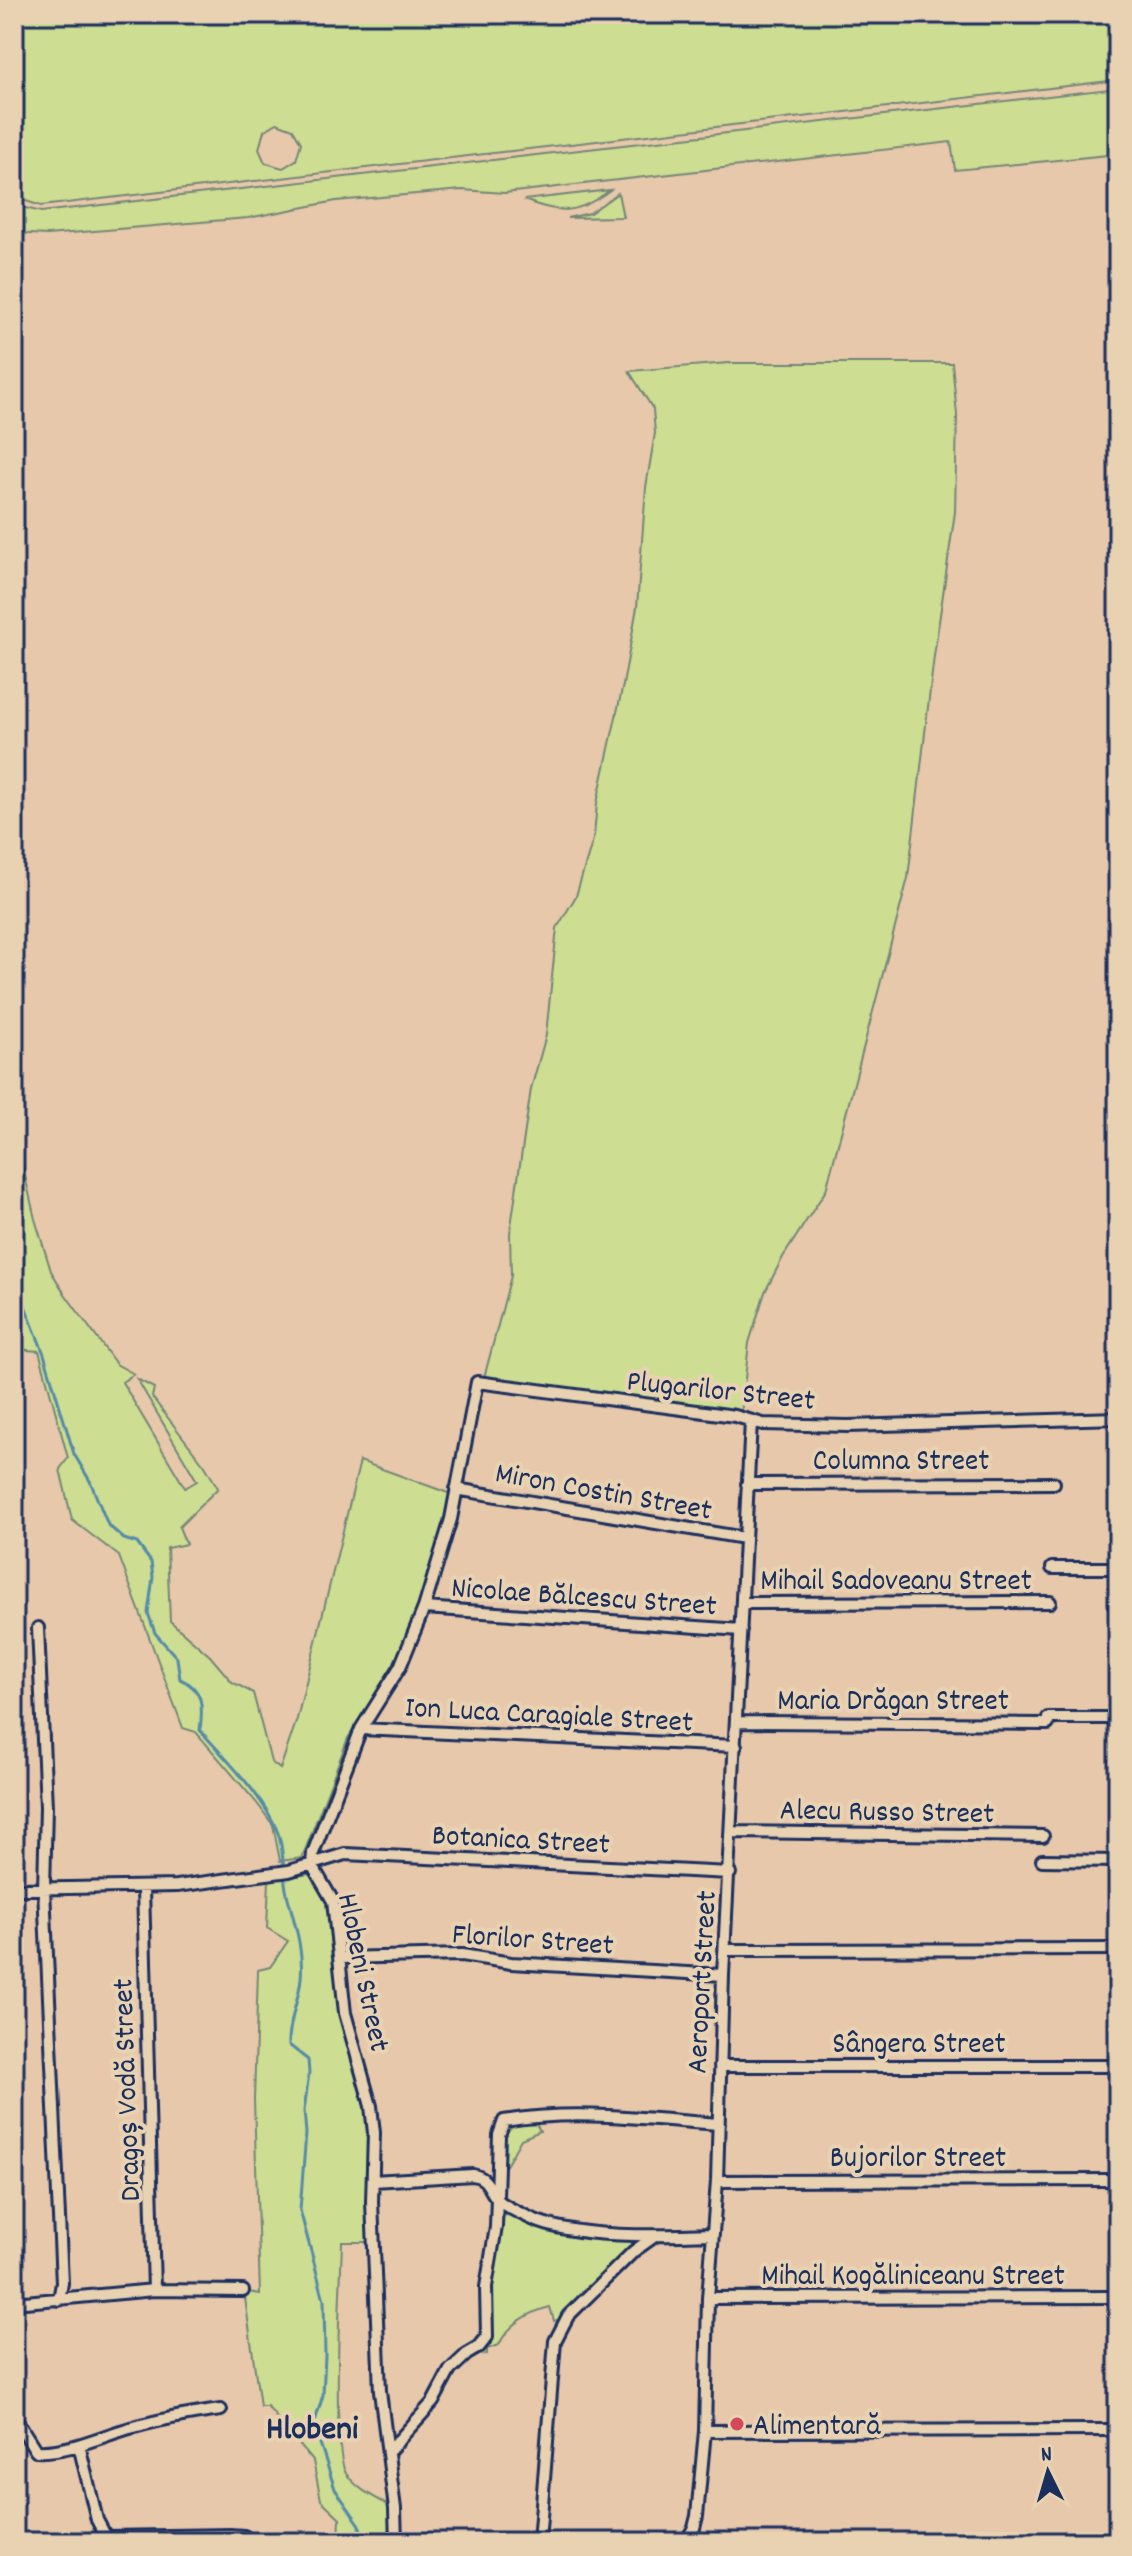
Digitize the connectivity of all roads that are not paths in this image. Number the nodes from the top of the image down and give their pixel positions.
1 (1118, 1418) edge
2 (751, 1421) junction
3 (1054, 1483) dead end
4 (747, 1484) junction
5 (456, 1489) junction
6 (744, 1538) junction
7 (1052, 1568) dead end
8 (1118, 1568) edge
9 (1050, 1602) dead end
10 (742, 1603) junction
11 (424, 1608) junction
12 (38, 1628) dead end
13 (741, 1630) junction
14 (1118, 1718) edge
15 (737, 1722) junction
16 (361, 1729) junction
17 (736, 1746) junction
18 (731, 1832) junction
19 (1043, 1836) dead end
20 (1042, 1860) dead end
21 (1118, 1861) edge
22 (312, 1865) junction
23 (730, 1873) junction
24 (143, 1888) junction
25 (14, 1889) edge
26 (44, 1889) junction
27 (1118, 1949) edge
28 (725, 1950) junction
29 (340, 1958) junction
30 (723, 1975) junction
31 (720, 2066) junction
32 (1118, 2066) edge
33 (719, 2124) junction
34 (1118, 2180) edge
35 (373, 2181) junction
36 (717, 2181) junction
37 (498, 2201) junction
38 (713, 2234) junction
39 (655, 2236) junction
40 (154, 2290) junction
41 (243, 2291) dead end
42 (1118, 2297) edge
43 (708, 2298) junction
44 (59, 2300) junction
45 (14, 2303) edge
46 (221, 2410) dead end
47 (14, 2416) edge
48 (1118, 2430) edge
49 (705, 2431) junction
50 (79, 2445) junction
51 (389, 2451) junction
52 (396, 2537) edge
53 (690, 2541) edge
54 (252, 2542) edge
55 (389, 2542) edge
56 (539, 2542) edge

1 - 2 street, Plugarilor Street
2 - 4 street, Aeroport Street
2 - 5 street, Plugarilor Street
3 - 4 street, Columna Street
4 - 6 street, Aeroport Street
5 - 6 street, Miron Costin Street
5 - 11 street, Hlobeni Street
6 - 10 street, Aeroport Street
7 - 8 street
9 - 10 street, Mihail Sadoveanu Street
10 - 13 street, Aeroport Street
11 - 13 street, Nicolae Bălcescu Street
11 - 16 street, Hlobeni Street
12 - 26 street
13 - 15 street, Aeroport Street
14 - 15 street, Maria Drăgan Street
15 - 17 street, Aeroport Street
16 - 17 street, Ion Luca Caragiale Street
16 - 22 street, Hlobeni Street
17 - 18 street, Aeroport Street
18 - 19 street, Alecu Russo Street
18 - 23 street, Aeroport Street
20 - 21 street
22 - 23 street, Botanica Street
22 - 24 street, Botanica Street
22 - 29 street, Hlobeni Street
23 - 28 street, Aeroport Street
24 - 26 street, Botanica Street
24 - 40 street, Dragoș Vodă Street
25 - 26 street, Botanica Street
26 - 44 street
27 - 28 street
28 - 30 street, Aeroport Street
29 - 30 street, Florilor Street
29 - 35 street, Hlobeni Street
30 - 31 street, Aeroport Street
31 - 32 street, Sângera Street
31 - 33 street, Aeroport Street
33 - 36 street, Aeroport Street
33 - 37 street
34 - 36 street, Bujorilor Street
35 - 37 street
35 - 51 street, Hlobeni Street
36 - 38 street, Aeroport Street
37 - 39 street
37 - 51 street
38 - 39 street
38 - 43 street, Aeroport Street
39 - 56 street
40 - 41 street
40 - 44 street
42 - 43 street, Mihail Kogăliniceanu Street
43 - 49 street, Aeroport Street
44 - 45 street
46 - 50 street
47 - 50 street
48 - 49 street
49 - 53 street, Aeroport Street
50 - 54 street
51 - 52 street, Hlobeni Street
52 - 55 street

